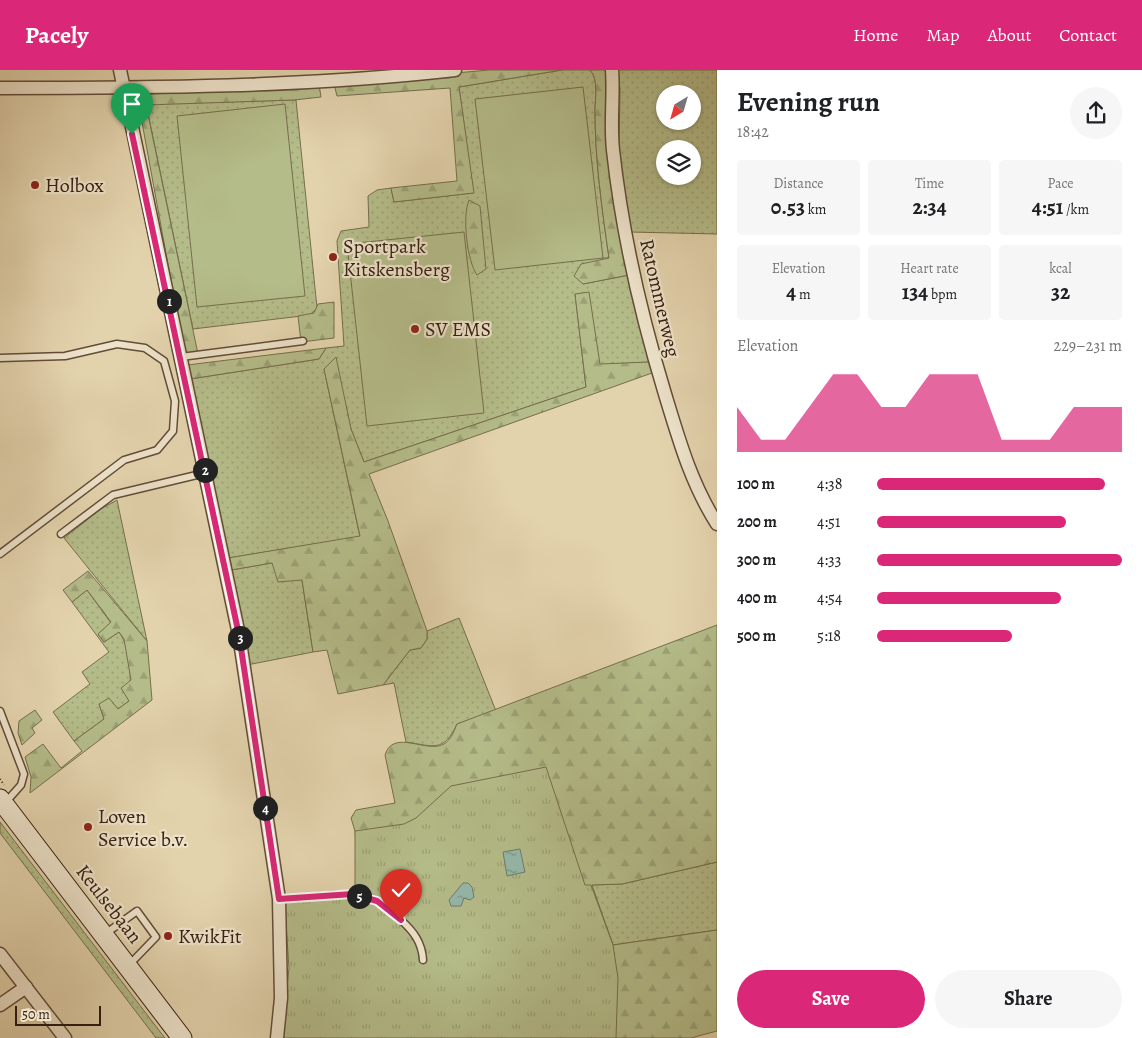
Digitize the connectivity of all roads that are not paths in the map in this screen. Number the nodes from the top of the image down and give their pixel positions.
1 (120, 70) edge
2 (456, 70) edge
3 (612, 70) edge
4 (0, 88) edge
5 (123, 89) junction
6 (303, 341) dead end
7 (181, 357) junction
8 (0, 358) edge
9 (205, 473) junction
10 (717, 524) edge
11 (61, 534) dead end
12 (0, 554) edge
13 (0, 711) edge
14 (2, 801) edge
15 (279, 899) junction
16 (105, 935) junction
17 (0, 954) edge
18 (423, 960) dead end
19 (128, 966) junction
20 (26, 988) junction
21 (0, 1005) edge
22 (65, 1038) edge
23 (182, 1038) edge
24 (277, 1038) edge

1 - 5 street
2 - 5 street
3 - 10 street, Ratommerweg
4 - 5 street
5 - 7 street
6 - 7 lane
7 - 9 street
8 - 12 lane
9 - 11 lane
9 - 15 street
13 - 14 lane
14 - 16 street, Keulsebaan
15 - 18 lane
15 - 24 street
16 - 19 street, Keulsebaan
16 - 19 lane
17 - 20 street
19 - 23 street, Keulsebaan
20 - 21 street
20 - 22 street

